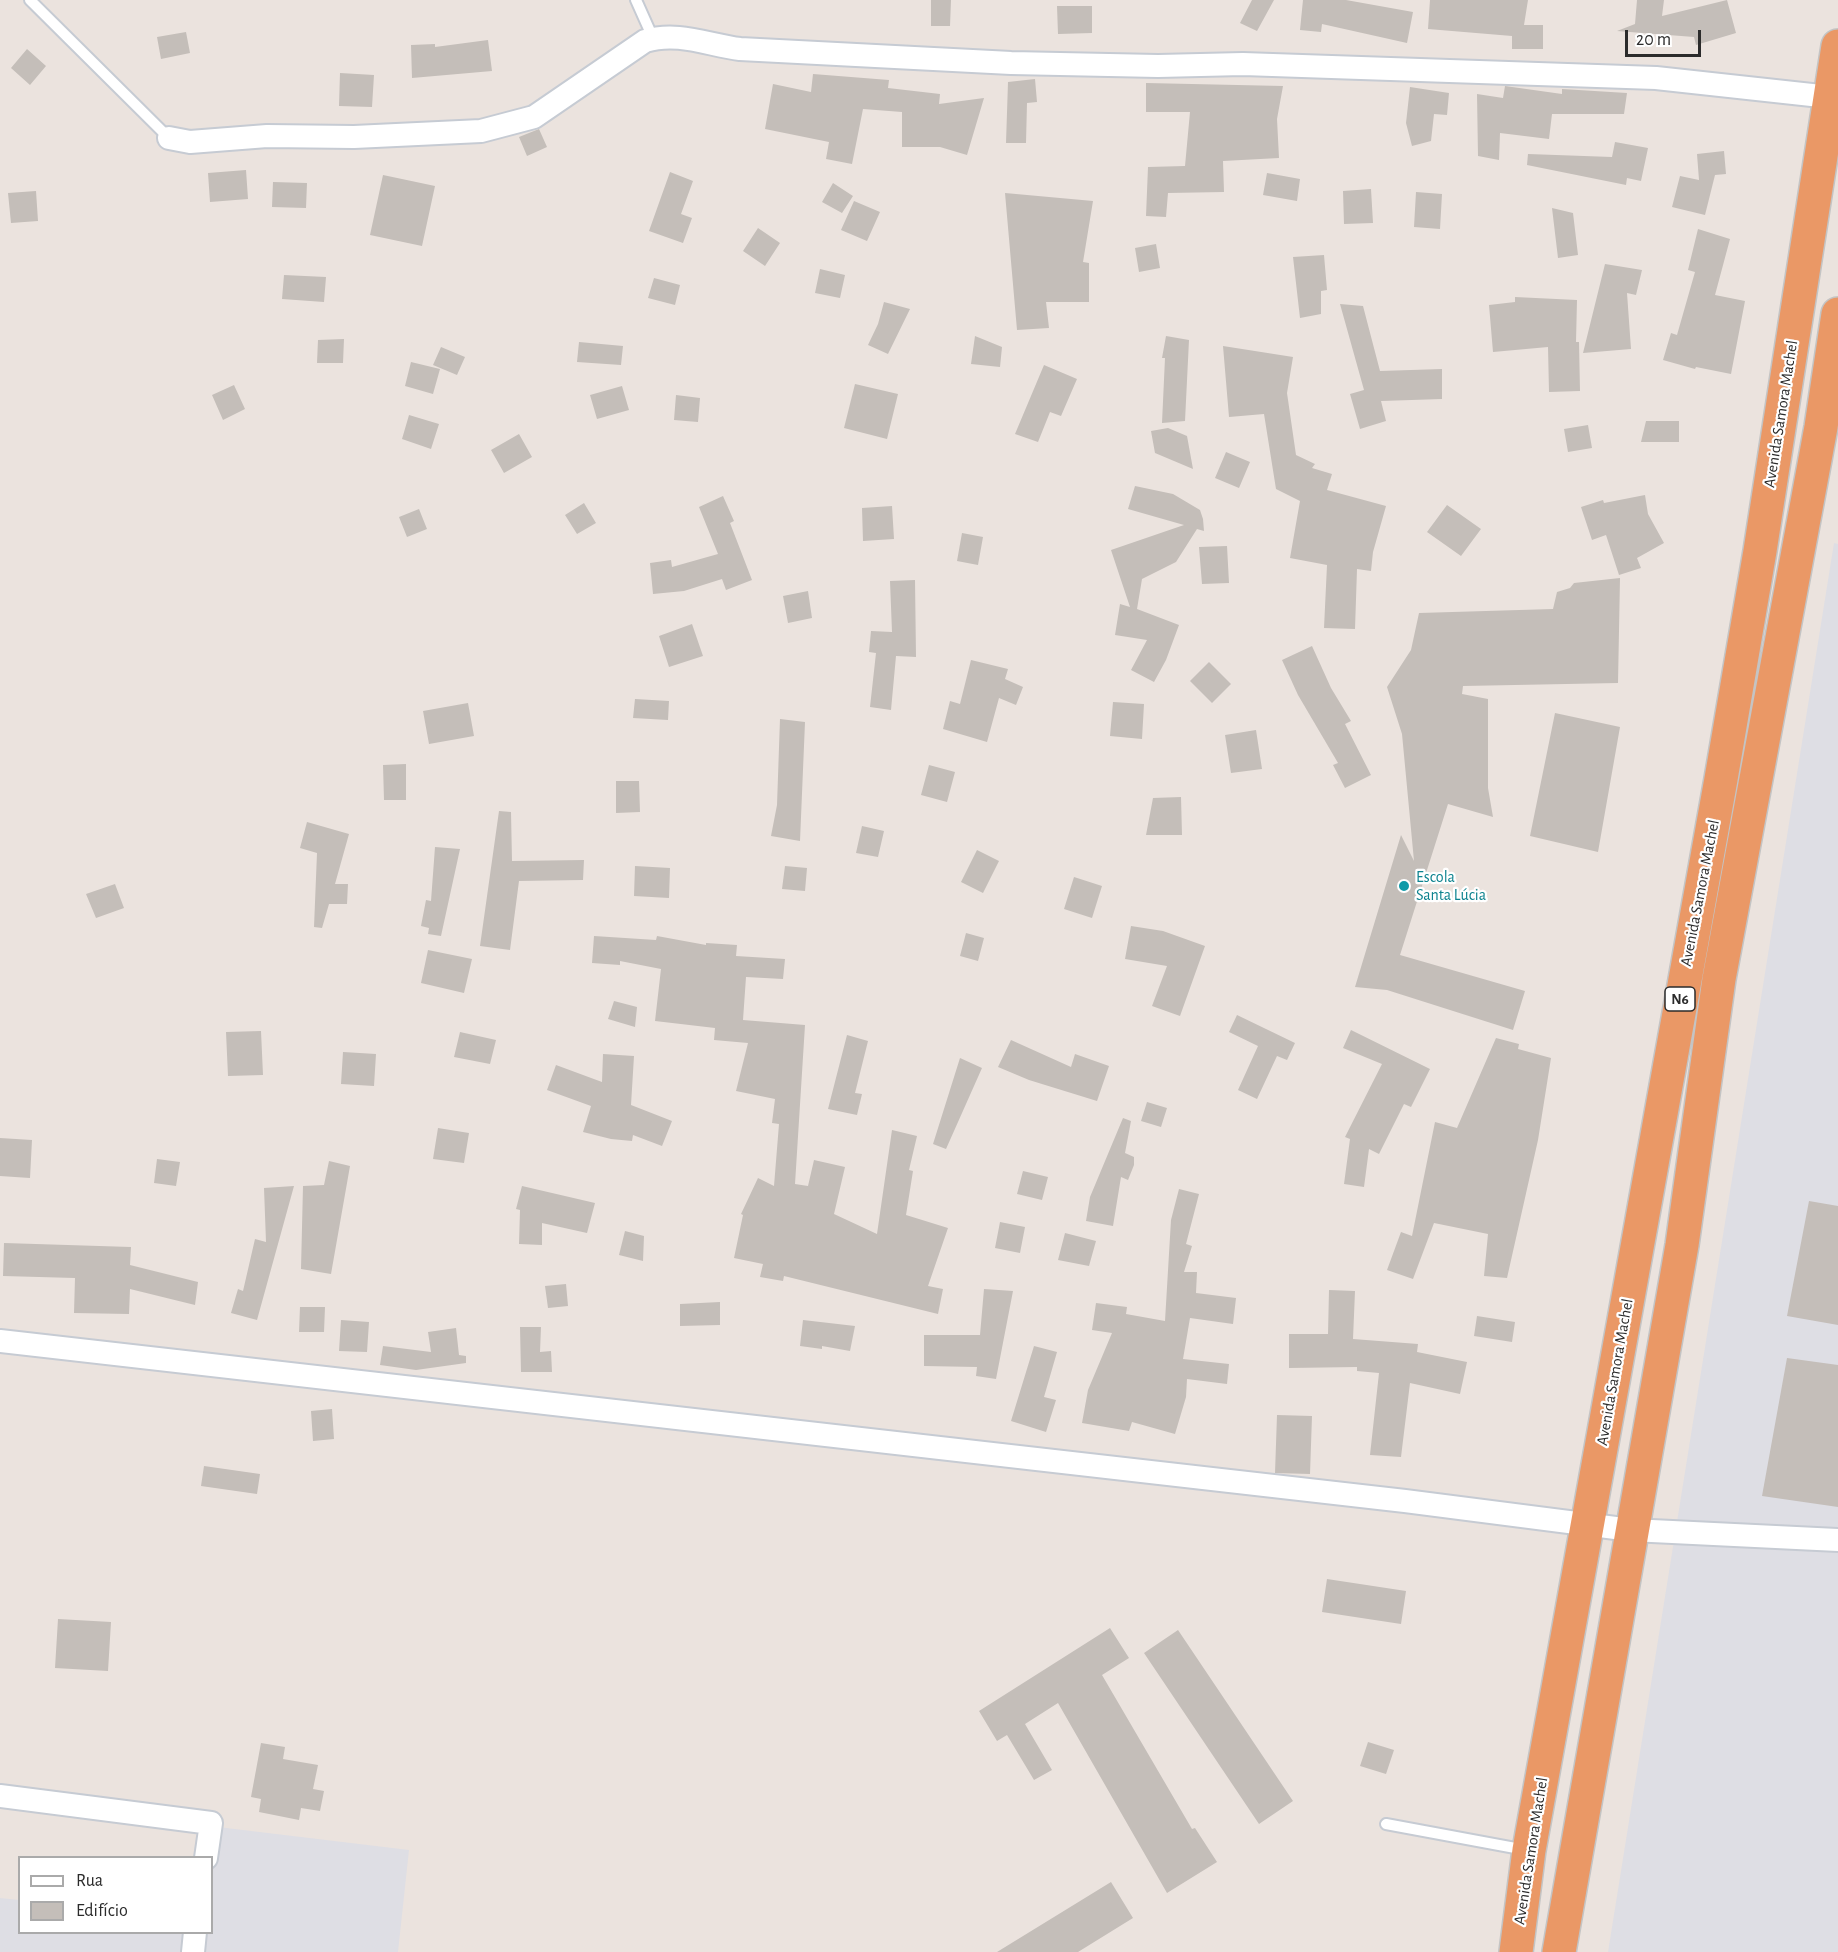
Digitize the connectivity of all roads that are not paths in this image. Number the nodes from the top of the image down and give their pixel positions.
1 (30, 0) edge
2 (636, 0) edge
3 (653, 38) junction
4 (1838, 46) edge
5 (1830, 97) junction
6 (169, 138) joint
7 (1838, 314) edge
8 (1829, 427) edge
9 (0, 1341) edge
10 (1588, 1526) junction
11 (1631, 1530) junction
12 (1838, 1540) edge
13 (0, 1796) edge
14 (1386, 1824) dead end
15 (1529, 1851) junction
16 (206, 1856) edge
17 (195, 1934) edge
18 (193, 1952) edge
19 (1516, 1952) edge
20 (1559, 1952) edge

1 - 6 lane
2 - 3 lane
3 - 5 street
3 - 6 street
4 - 5 highway, Avenida Samora Machel / N6
5 - 10 highway, Avenida Samora Machel / N6
7 - 8 highway, Avenida Samora Machel / N6
8 - 11 highway, Avenida Samora Machel / N6
9 - 10 street
10 - 11 street
10 - 15 highway, Avenida Samora Machel / N6
11 - 12 street
11 - 20 highway, Avenida Samora Machel / N6
13 - 16 street
14 - 15 lane
15 - 19 highway, Avenida Samora Machel / N6
17 - 18 street

